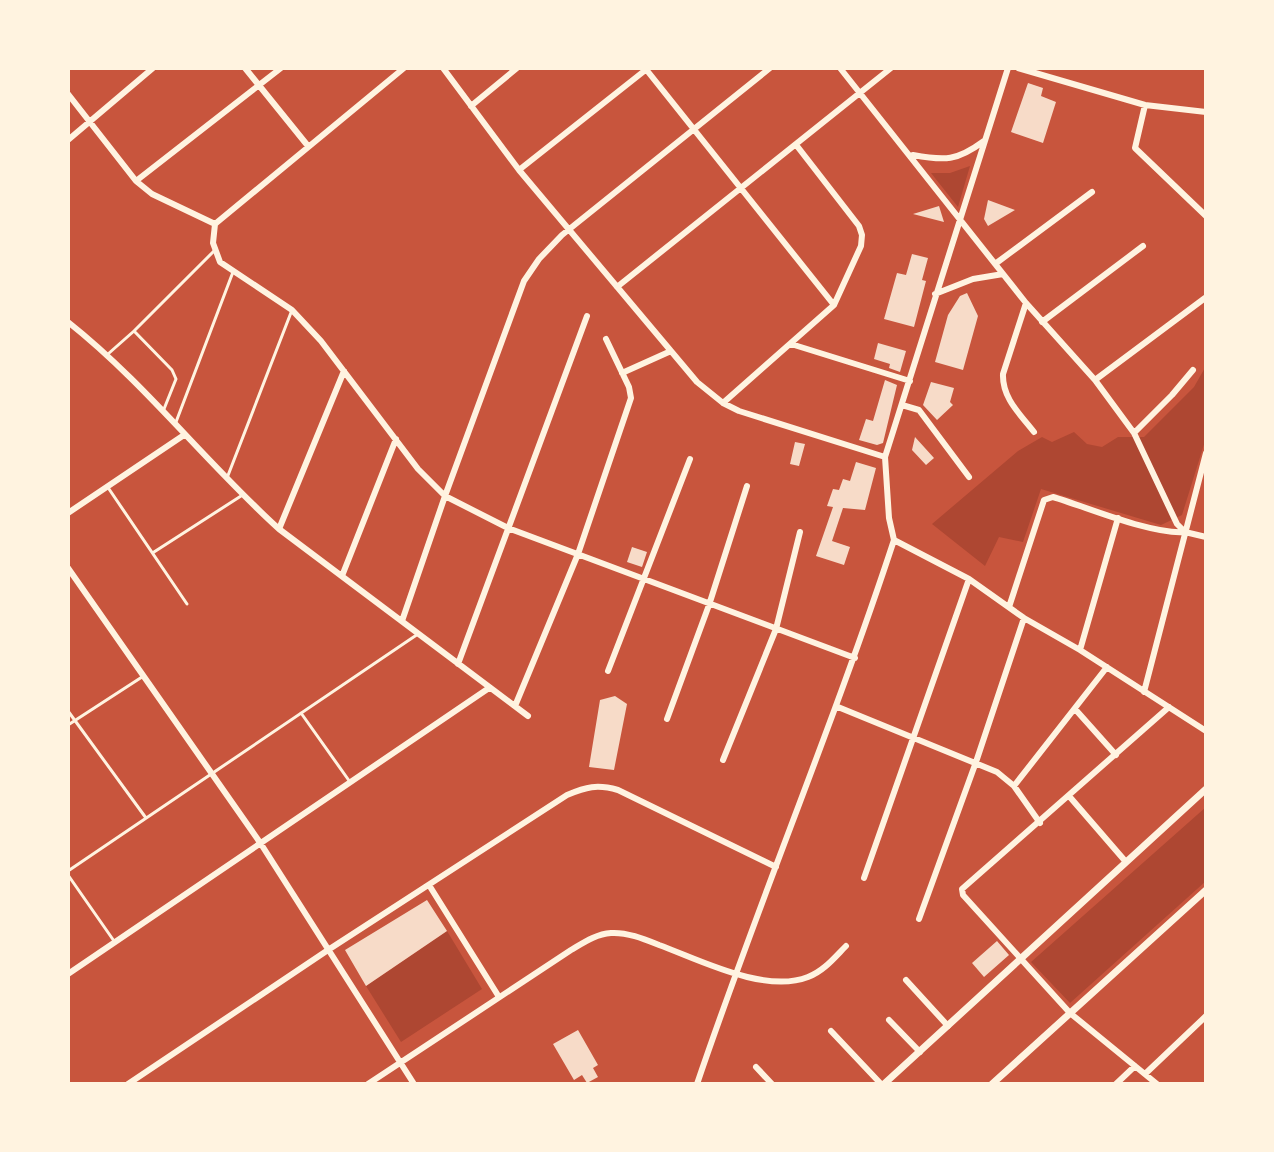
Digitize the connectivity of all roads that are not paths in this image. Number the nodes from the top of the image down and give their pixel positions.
1 (153, 68) edge
2 (245, 68) edge
3 (281, 68) edge
4 (404, 68) edge
5 (443, 68) edge
6 (517, 68) edge
7 (770, 68) edge
8 (840, 68) edge
9 (891, 68) edge
10 (1008, 68) edge
11 (1018, 68) edge
12 (647, 69) edge
13 (260, 86) junction
14 (861, 93) junction
15 (68, 94) edge
16 (1145, 105) junction
17 (471, 106) junction
18 (1206, 112) edge
19 (90, 122) junction
20 (695, 129) junction
21 (68, 140) edge
22 (984, 141) junction
23 (308, 146) junction
24 (797, 146) junction
25 (911, 155) junction
26 (519, 170) junction
27 (136, 181) junction
28 (741, 190) junction
29 (1092, 192) dead end
30 (1206, 216) edge
31 (959, 220) junction
32 (215, 224) junction
33 (568, 230) junction
34 (1143, 246) dead end
35 (215, 250) junction
36 (995, 264) junction
37 (233, 272) junction
38 (1003, 274) junction
39 (617, 287) junction
40 (935, 294) junction
41 (1205, 298) edge
42 (1026, 303) junction
43 (834, 305) junction
44 (292, 310) junction
45 (587, 316) dead end
46 (68, 322) edge
47 (1042, 322) junction
48 (134, 331) junction
49 (606, 339) dead end
50 (791, 344) junction
51 (671, 351) junction
52 (108, 354) junction
53 (1193, 370) dead end
54 (344, 371) junction
55 (622, 373) junction
56 (1095, 380) junction
57 (910, 381) junction
58 (723, 403) junction
59 (902, 405) junction
60 (163, 412) junction
61 (175, 425) junction
62 (1034, 432) dead end
63 (1134, 433) junction
64 (184, 435) junction
65 (396, 439) junction
66 (1206, 453) edge
67 (885, 457) junction
68 (690, 459) dead end
69 (969, 477) dead end
70 (226, 479) junction
71 (107, 486) junction
72 (747, 486) dead end
73 (242, 495) junction
74 (445, 496) junction
75 (68, 513) edge
76 (1118, 518) junction
77 (508, 528) junction
78 (279, 529) junction
79 (800, 532) dead end
80 (1185, 532) junction
81 (1206, 537) edge
82 (894, 540) junction
83 (154, 552) junction
84 (578, 554) junction
85 (68, 568) edge
86 (342, 576) junction
87 (969, 579) junction
88 (644, 580) junction
89 (187, 604) dead end
90 (709, 605) junction
91 (1009, 607) junction
92 (1024, 618) junction
93 (402, 621) junction
94 (776, 629) junction
95 (418, 634) junction
96 (1080, 650) junction
97 (855, 658) junction
98 (458, 664) junction
99 (1107, 667) junction
100 (608, 671) dead end
101 (142, 677) junction
102 (489, 688) junction
103 (1144, 692) junction
104 (515, 706) junction
105 (838, 707) junction
106 (1169, 707) junction
107 (1075, 709) junction
108 (68, 711) edge
109 (301, 713) junction
110 (528, 716) dead end
111 (667, 719) dead end
112 (74, 721) junction
113 (68, 725) edge
114 (1206, 731) edge
115 (913, 736) junction
116 (1116, 755) junction
117 (723, 760) dead end
118 (976, 762) junction
119 (211, 774) junction
120 (351, 783) junction
121 (1014, 786) junction
122 (1206, 789) edge
123 (1069, 796) junction
124 (146, 819) junction
125 (1040, 823) junction
126 (261, 844) junction
127 (1126, 862) junction
128 (776, 867) junction
129 (68, 873) edge
130 (864, 878) dead end
131 (429, 885) junction
132 (1206, 890) edge
133 (919, 919) dead end
134 (114, 941) junction
135 (846, 946) dead end
136 (328, 950) junction
137 (1021, 961) junction
138 (735, 973) junction
139 (68, 974) edge
140 (906, 980) dead end
141 (499, 997) junction
142 (1070, 1013) junction
143 (1206, 1016) edge
144 (889, 1020) dead end
145 (948, 1026) junction
146 (831, 1031) dead end
147 (920, 1052) junction
148 (401, 1063) junction
149 (1135, 1066) junction
150 (756, 1067) dead end
151 (1145, 1074) junction
152 (128, 1084) edge
153 (368, 1084) edge
154 (414, 1084) edge
155 (697, 1084) edge
156 (772, 1084) edge
157 (883, 1084) edge
158 (992, 1084) edge
159 (1116, 1084) edge
160 (1157, 1084) edge

1 - 19 street
2 - 13 street
3 - 13 street
4 - 23 street
5 - 17 street
6 - 17 street
7 - 20 street
8 - 14 street
9 - 14 street
10 - 22 street
11 - 16 street
12 - 20 street
12 - 26 street
13 - 23 street
13 - 27 street
14 - 24 street
14 - 25 street
15 - 19 street
16 - 18 street
16 - 30 street
17 - 26 street
19 - 21 street
19 - 27 street
20 - 28 street
20 - 33 street
22 - 25 street
22 - 31 street
23 - 32 street
24 - 28 street
24 - 43 street
25 - 31 street
26 - 33 street
27 - 32 street
28 - 39 street
28 - 43 street
29 - 36 street
31 - 36 street
31 - 40 street
32 - 35 street
33 - 39 street
33 - 74 street
34 - 47 street
35 - 37 street
35 - 48 lane
36 - 38 street
37 - 44 street
37 - 61 lane
38 - 40 street
38 - 42 street
39 - 51 street
40 - 57 street
41 - 56 street
42 - 47 street
42 - 62 street
43 - 50 street
44 - 54 street
44 - 70 lane
45 - 77 street
46 - 52 street
47 - 56 street
48 - 52 lane
48 - 60 lane
49 - 55 street
50 - 57 street
50 - 58 street
51 - 55 street
51 - 58 street
52 - 60 street
53 - 63 street
54 - 65 street
54 - 78 street
55 - 84 street
56 - 63 street
57 - 59 street
58 - 67 street
59 - 67 street
59 - 69 street
60 - 61 street
61 - 64 street
63 - 80 street
64 - 70 street
64 - 71 street
65 - 74 street
65 - 86 street
66 - 80 street
67 - 82 street
68 - 88 street
70 - 73 street
71 - 75 street
71 - 83 lane
72 - 90 street
73 - 78 street
73 - 83 lane
74 - 77 street
74 - 93 street
76 - 80 street
76 - 91 street
76 - 96 street
77 - 84 street
77 - 98 street
78 - 86 street
79 - 94 street
80 - 81 street
80 - 103 street
82 - 87 street
82 - 97 street
83 - 89 lane
84 - 88 street
84 - 104 street
85 - 101 street
86 - 93 street
87 - 91 street
87 - 115 street
88 - 90 street
88 - 100 street
90 - 94 street
90 - 111 street
91 - 92 street
92 - 96 street
92 - 118 street
93 - 95 street
94 - 97 street
94 - 117 street
95 - 98 street
95 - 109 lane
96 - 99 street
97 - 105 street
98 - 102 street
99 - 103 street
99 - 107 street
101 - 112 lane
101 - 119 street
102 - 104 street
102 - 120 street
103 - 106 street
104 - 110 street
105 - 115 street
105 - 128 street
106 - 114 street
106 - 116 street
107 - 116 street
107 - 121 street
108 - 112 lane
109 - 119 lane
109 - 120 lane
112 - 113 lane
112 - 124 lane
115 - 118 street
115 - 130 street
116 - 123 street
118 - 121 street
118 - 133 street
119 - 124 lane
119 - 126 street
120 - 126 street
121 - 125 street
122 - 127 street
123 - 125 street
123 - 127 street
124 - 129 lane
125 - 137 street
126 - 134 street
126 - 136 street
127 - 137 street
128 - 131 street
128 - 138 street
129 - 134 lane
131 - 136 street
131 - 141 street
132 - 142 street
134 - 139 street
135 - 138 street
136 - 148 street
136 - 152 street
137 - 142 street
137 - 145 street
138 - 141 street
138 - 155 street
140 - 145 street
141 - 148 street
142 - 149 street
142 - 158 street
143 - 151 street
144 - 147 street
145 - 147 street
146 - 157 street
147 - 157 street
148 - 153 street
148 - 154 street
149 - 151 street
149 - 159 street
150 - 156 street
151 - 160 street

